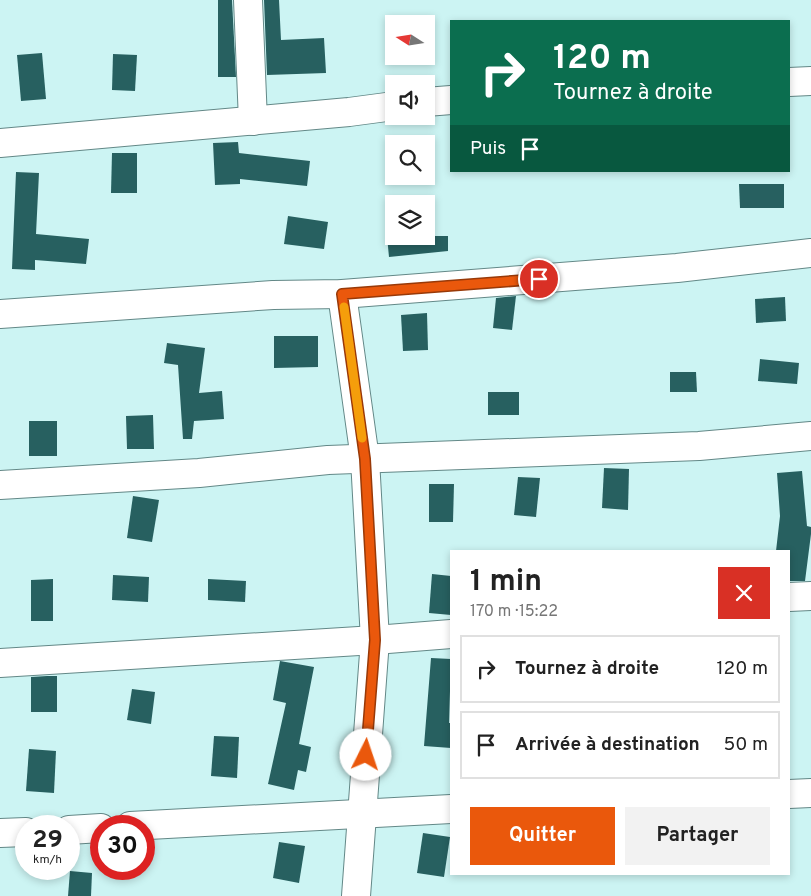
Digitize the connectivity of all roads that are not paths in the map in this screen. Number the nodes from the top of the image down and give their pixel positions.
1 (248, 0) edge
2 (811, 80) edge
3 (790, 82) edge
4 (450, 100) edge
5 (435, 101) edge
6 (385, 107) edge
7 (253, 120) junction
8 (0, 143) edge
9 (811, 253) edge
10 (342, 294) junction
11 (0, 314) edge
12 (811, 436) edge
13 (365, 459) junction
14 (0, 485) edge
15 (811, 596) edge
16 (790, 597) edge
17 (450, 634) edge
18 (375, 640) junction
19 (0, 663) edge
20 (811, 793) edge
21 (790, 794) edge
22 (450, 809) edge
23 (362, 813) junction
24 (155, 825) edge
25 (0, 832) edge
26 (15, 832) edge
27 (356, 896) edge

1 - 7 street
2 - 3 street
4 - 5 street
6 - 7 street
7 - 8 street
9 - 10 street
10 - 11 street
10 - 13 street
12 - 13 street
13 - 14 street
13 - 18 street
15 - 16 street
17 - 18 street
18 - 19 street
18 - 23 street
20 - 21 street
22 - 23 street
23 - 24 street
23 - 27 street
25 - 26 street

